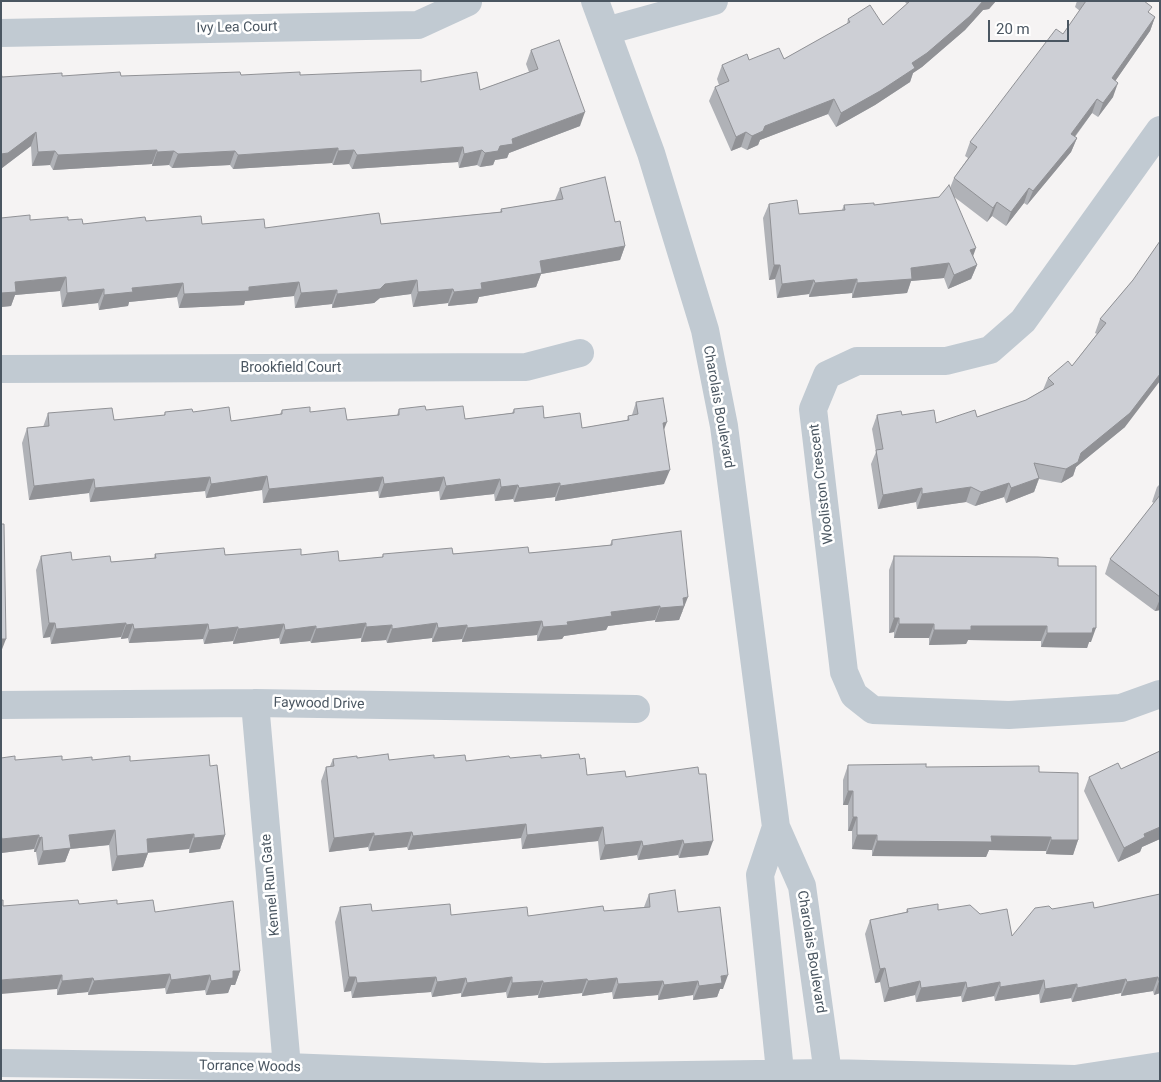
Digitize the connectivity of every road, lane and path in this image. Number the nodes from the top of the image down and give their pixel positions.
1 (595, 1) edge
2 (714, 1) edge
3 (468, 2) edge
4 (606, 31) junction
5 (1, 32) edge
6 (1160, 130) edge
7 (580, 353) dead end
8 (1, 369) edge
9 (1160, 694) edge
10 (255, 703) junction
11 (1, 706) edge
12 (636, 709) dead end
13 (776, 827) junction
14 (1, 1063) edge
15 (1160, 1066) edge
16 (287, 1067) junction
17 (829, 1077) edge
18 (780, 1078) edge
19 (544, 1079) edge

1 - 4 street, Charolais Boulevard
2 - 4 street
3 - 5 street, Ivy Lea Court
4 - 13 street, Charolais Boulevard
6 - 9 street, Wooliston Crescent
7 - 8 street, Brookfield Court
10 - 11 street, Faywood Drive
10 - 12 street, Faywood Drive
10 - 16 street, Kennel Run Gate
13 - 17 street, Charolais Boulevard
13 - 18 street, Charolais Boulevard
14 - 16 street, Torrance Woods
15 - 17 street, Torrance Woods
16 - 19 street, Torrance Woods
17 - 18 street, Torrance Woods
18 - 19 street, Torrance Woods

